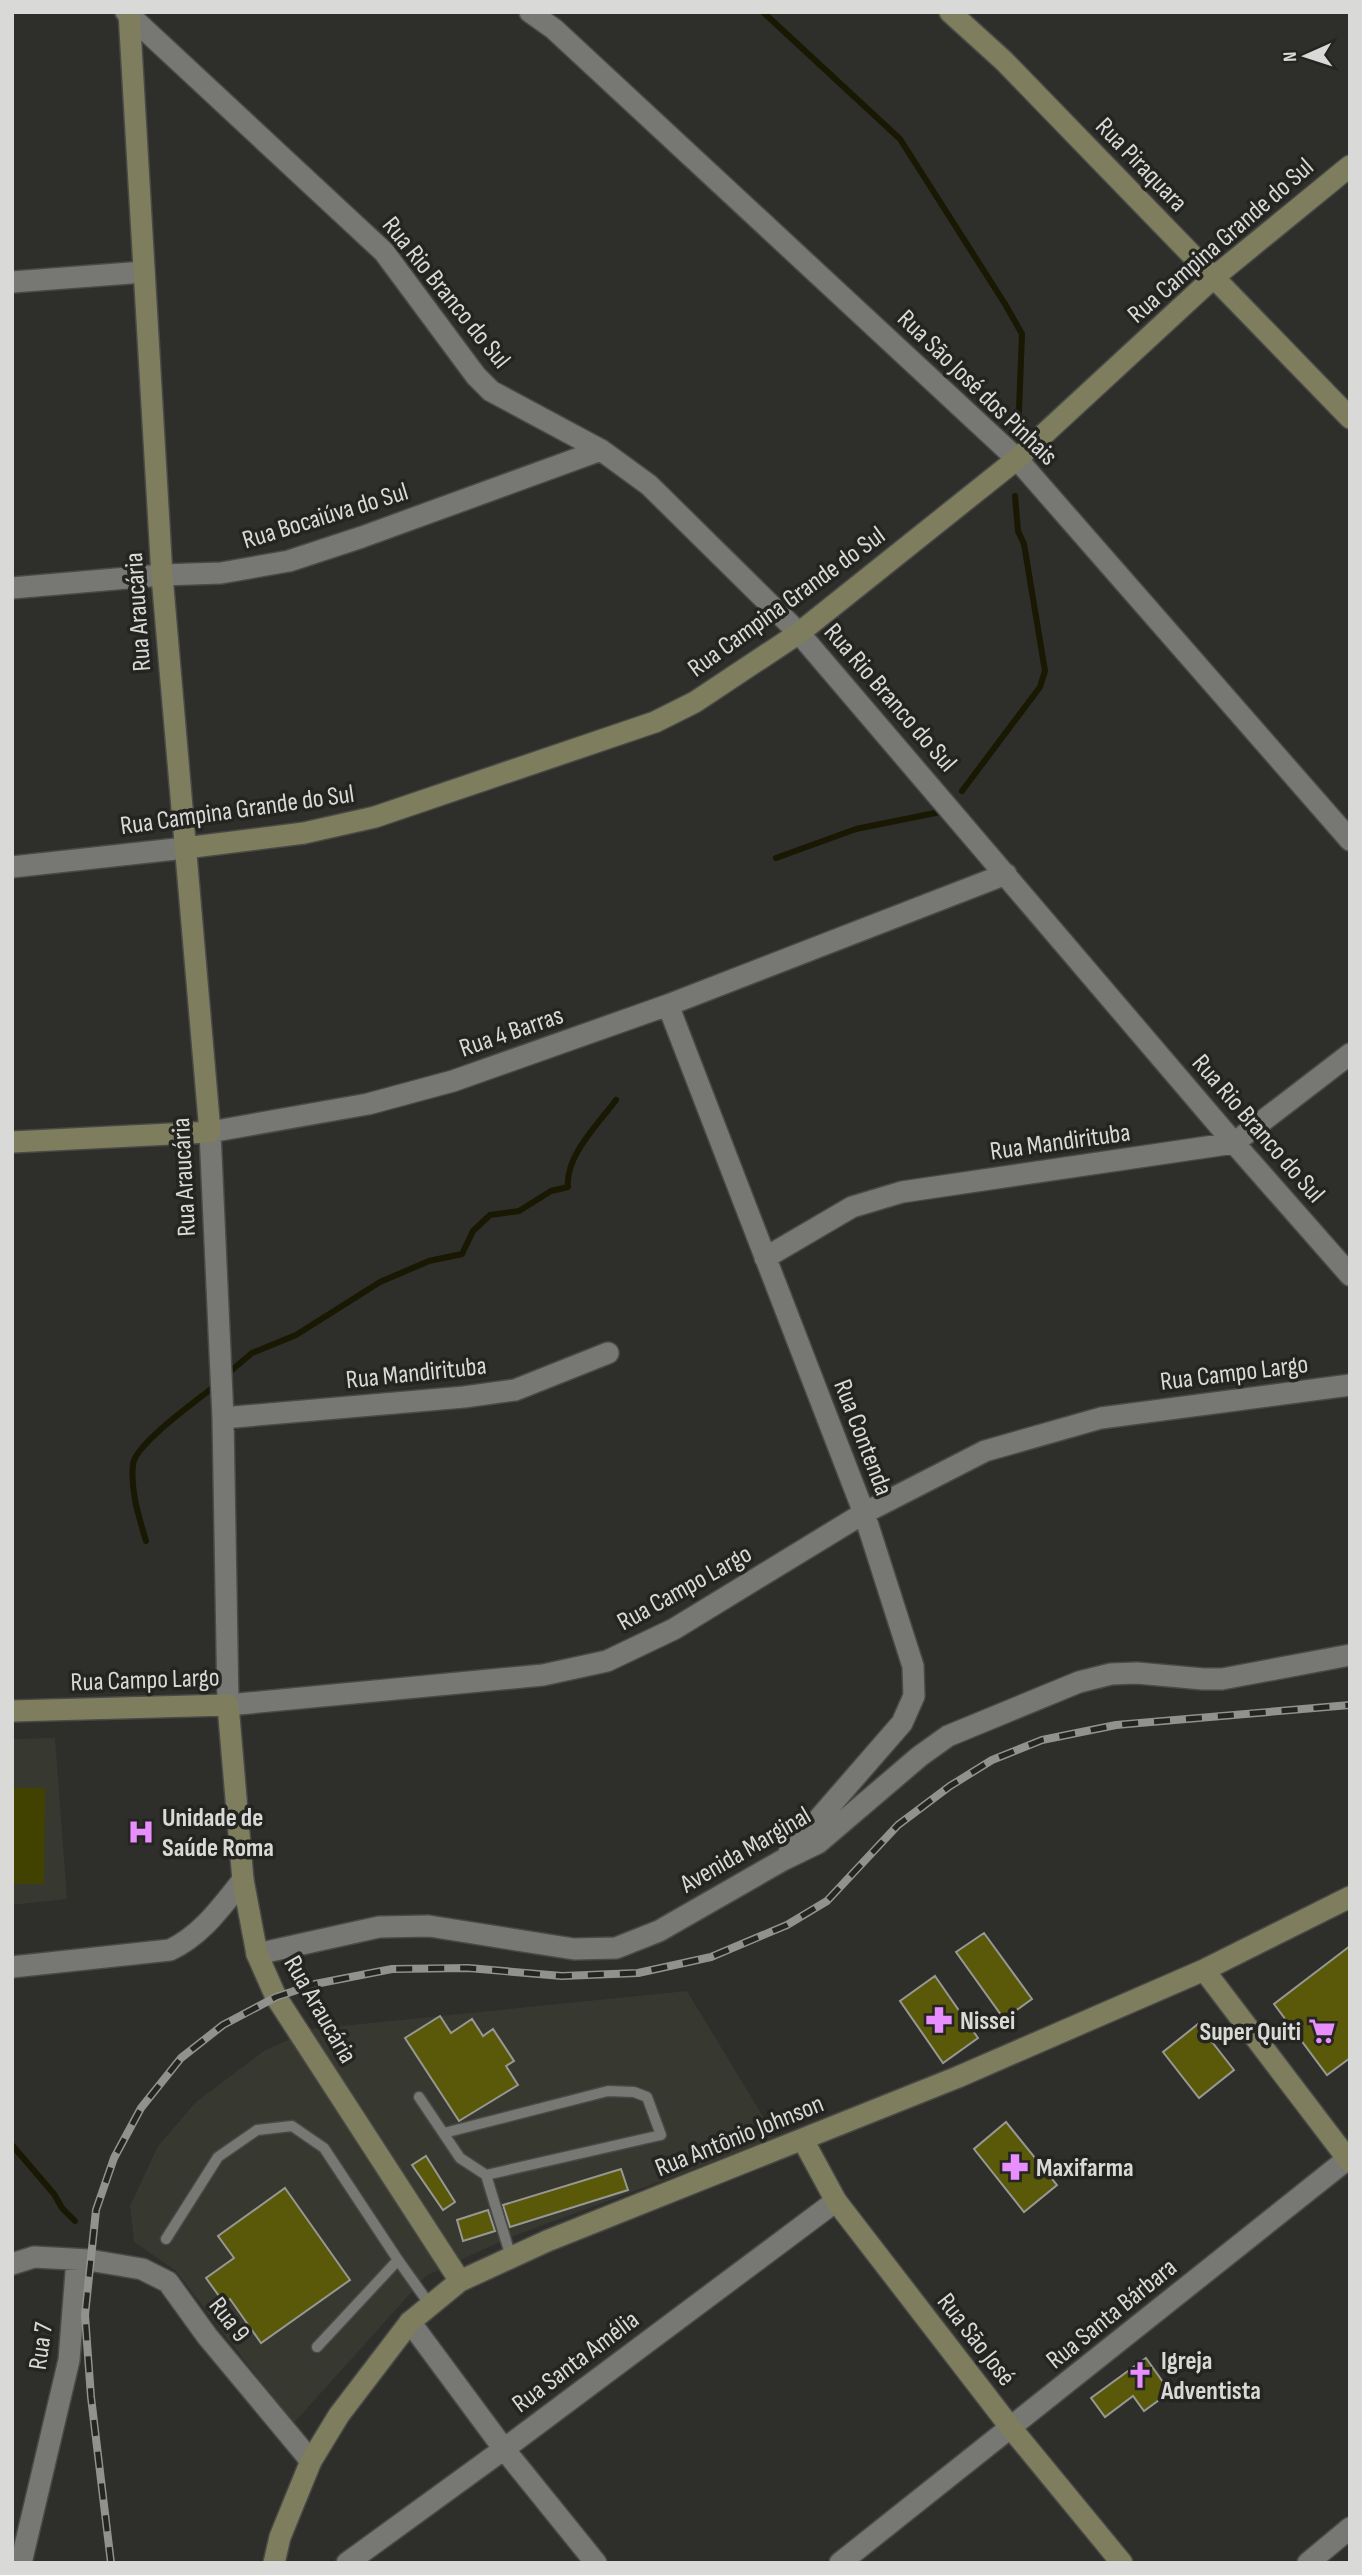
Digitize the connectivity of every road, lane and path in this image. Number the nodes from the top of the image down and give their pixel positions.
1 (530, 12) edge
2 (950, 12) edge
3 (128, 13) edge
4 (1350, 166) edge
5 (144, 272) junction
6 (1213, 278) junction
7 (12, 282) edge
8 (1350, 418) edge
9 (601, 450) junction
10 (1017, 459) junction
11 (162, 575) junction
12 (12, 588) edge
13 (799, 633) junction
14 (1350, 840) edge
15 (185, 848) junction
16 (12, 867) edge
17 (1006, 874) junction
18 (668, 1005) junction
19 (1350, 1054) edge
20 (210, 1132) junction
21 (12, 1142) edge
22 (1234, 1143) junction
23 (765, 1258) junction
24 (1350, 1275) edge
25 (608, 1353) dead end
26 (1350, 1385) edge
27 (223, 1418) junction
28 (864, 1513) junction
29 (1350, 1655) edge
30 (228, 1705) junction
31 (12, 1711) edge
32 (783, 1860) junction
33 (243, 1880) junction
34 (1350, 1897) edge
35 (257, 1954) junction
36 (12, 1967) edge
37 (1204, 1970) junction
38 (419, 2096) dead end
39 (444, 2133) junction
40 (803, 2140) junction
41 (1349, 2159) edge
42 (486, 2175) junction
43 (836, 2201) junction
44 (166, 2239) dead end
45 (512, 2257) junction
46 (77, 2260) junction
47 (398, 2260) junction
48 (12, 2264) edge
49 (460, 2281) junction
50 (430, 2305) junction
51 (410, 2322) junction
52 (317, 2347) dead end
53 (1011, 2428) junction
54 (505, 2449) junction
55 (311, 2461) junction
56 (1350, 2528) edge
57 (21, 2563) edge
58 (274, 2563) edge
59 (346, 2563) edge
60 (596, 2563) edge
61 (840, 2563) edge
62 (1122, 2563) edge
63 (1308, 2563) edge

1 - 10 street, Rua São José dos Pinhais
2 - 6 street, Rua Piraquara
3 - 5 street, Rua Araucária
3 - 9 street, Rua Rio Branco do Sul
4 - 6 street, Rua Campina Grande do Sul
5 - 7 street
5 - 11 street, Rua Araucária
6 - 8 street, Rua Piraquara
6 - 10 street, Rua Campina Grande do Sul
9 - 11 street, Rua Bocaiúva do Sul
9 - 13 street, Rua Rio Branco do Sul
10 - 13 street, Rua Campina Grande do Sul
10 - 14 street, Rua São José dos Pinhais
11 - 12 street, Rua Bocaiúva do Sul
11 - 15 street, Rua Araucária
13 - 15 street, Rua Campina Grande do Sul
13 - 17 street, Rua Rio Branco do Sul
15 - 16 street, Rua Campina Grande do Sul
15 - 20 street, Rua Araucária
17 - 18 street, Rua 4 Barras
17 - 22 street, Rua Rio Branco do Sul
18 - 20 street, Rua 4 Barras
18 - 23 street, Rua Contenda
19 - 22 street, Rua Mandirituba
20 - 21 street, Rua 4 Barras
20 - 27 street, Rua Araucária
22 - 23 street, Rua Mandirituba
22 - 24 street, Rua Rio Branco do Sul
23 - 28 street, Rua Contenda
25 - 27 street, Rua Mandirituba
26 - 28 street, Rua Campo Largo
27 - 30 street, Rua Araucária
28 - 30 street, Rua Campo Largo
28 - 32 street, Rua Contenda
29 - 32 street, Avenida Marginal
30 - 31 street, Rua Campo Largo
30 - 33 street, Rua Araucária
32 - 35 street, Avenida Marginal
33 - 35 street, Rua Araucária
33 - 36 street
34 - 37 street, Rua Antônio Johnson
35 - 49 street, Rua Araucária
37 - 40 street, Rua Antônio Johnson
37 - 41 street
38 - 39 lane
39 - 42 lane
39 - 42 lane
40 - 43 street, Rua São José
40 - 45 street, Rua Antônio Johnson
41 - 53 street, Rua Santa Bárbara
42 - 45 lane
43 - 53 street, Rua São José
43 - 54 street, Rua Santa Amélia
44 - 47 lane
45 - 49 street, Rua Antônio Johnson
46 - 48 street, Rua 9
46 - 55 street, Rua 9
46 - 57 street, Rua 7
47 - 50 lane
47 - 52 lane
49 - 50 street, Rua Antônio Johnson
50 - 51 street, Rua Antônio Johnson
51 - 54 street
51 - 55 street, Rua Antônio Johnson
53 - 61 street, Rua Santa Bárbara
53 - 62 street, Rua São José
54 - 59 street, Rua Santa Amélia
54 - 60 street
55 - 58 street, Rua Antônio Johnson
56 - 63 street

